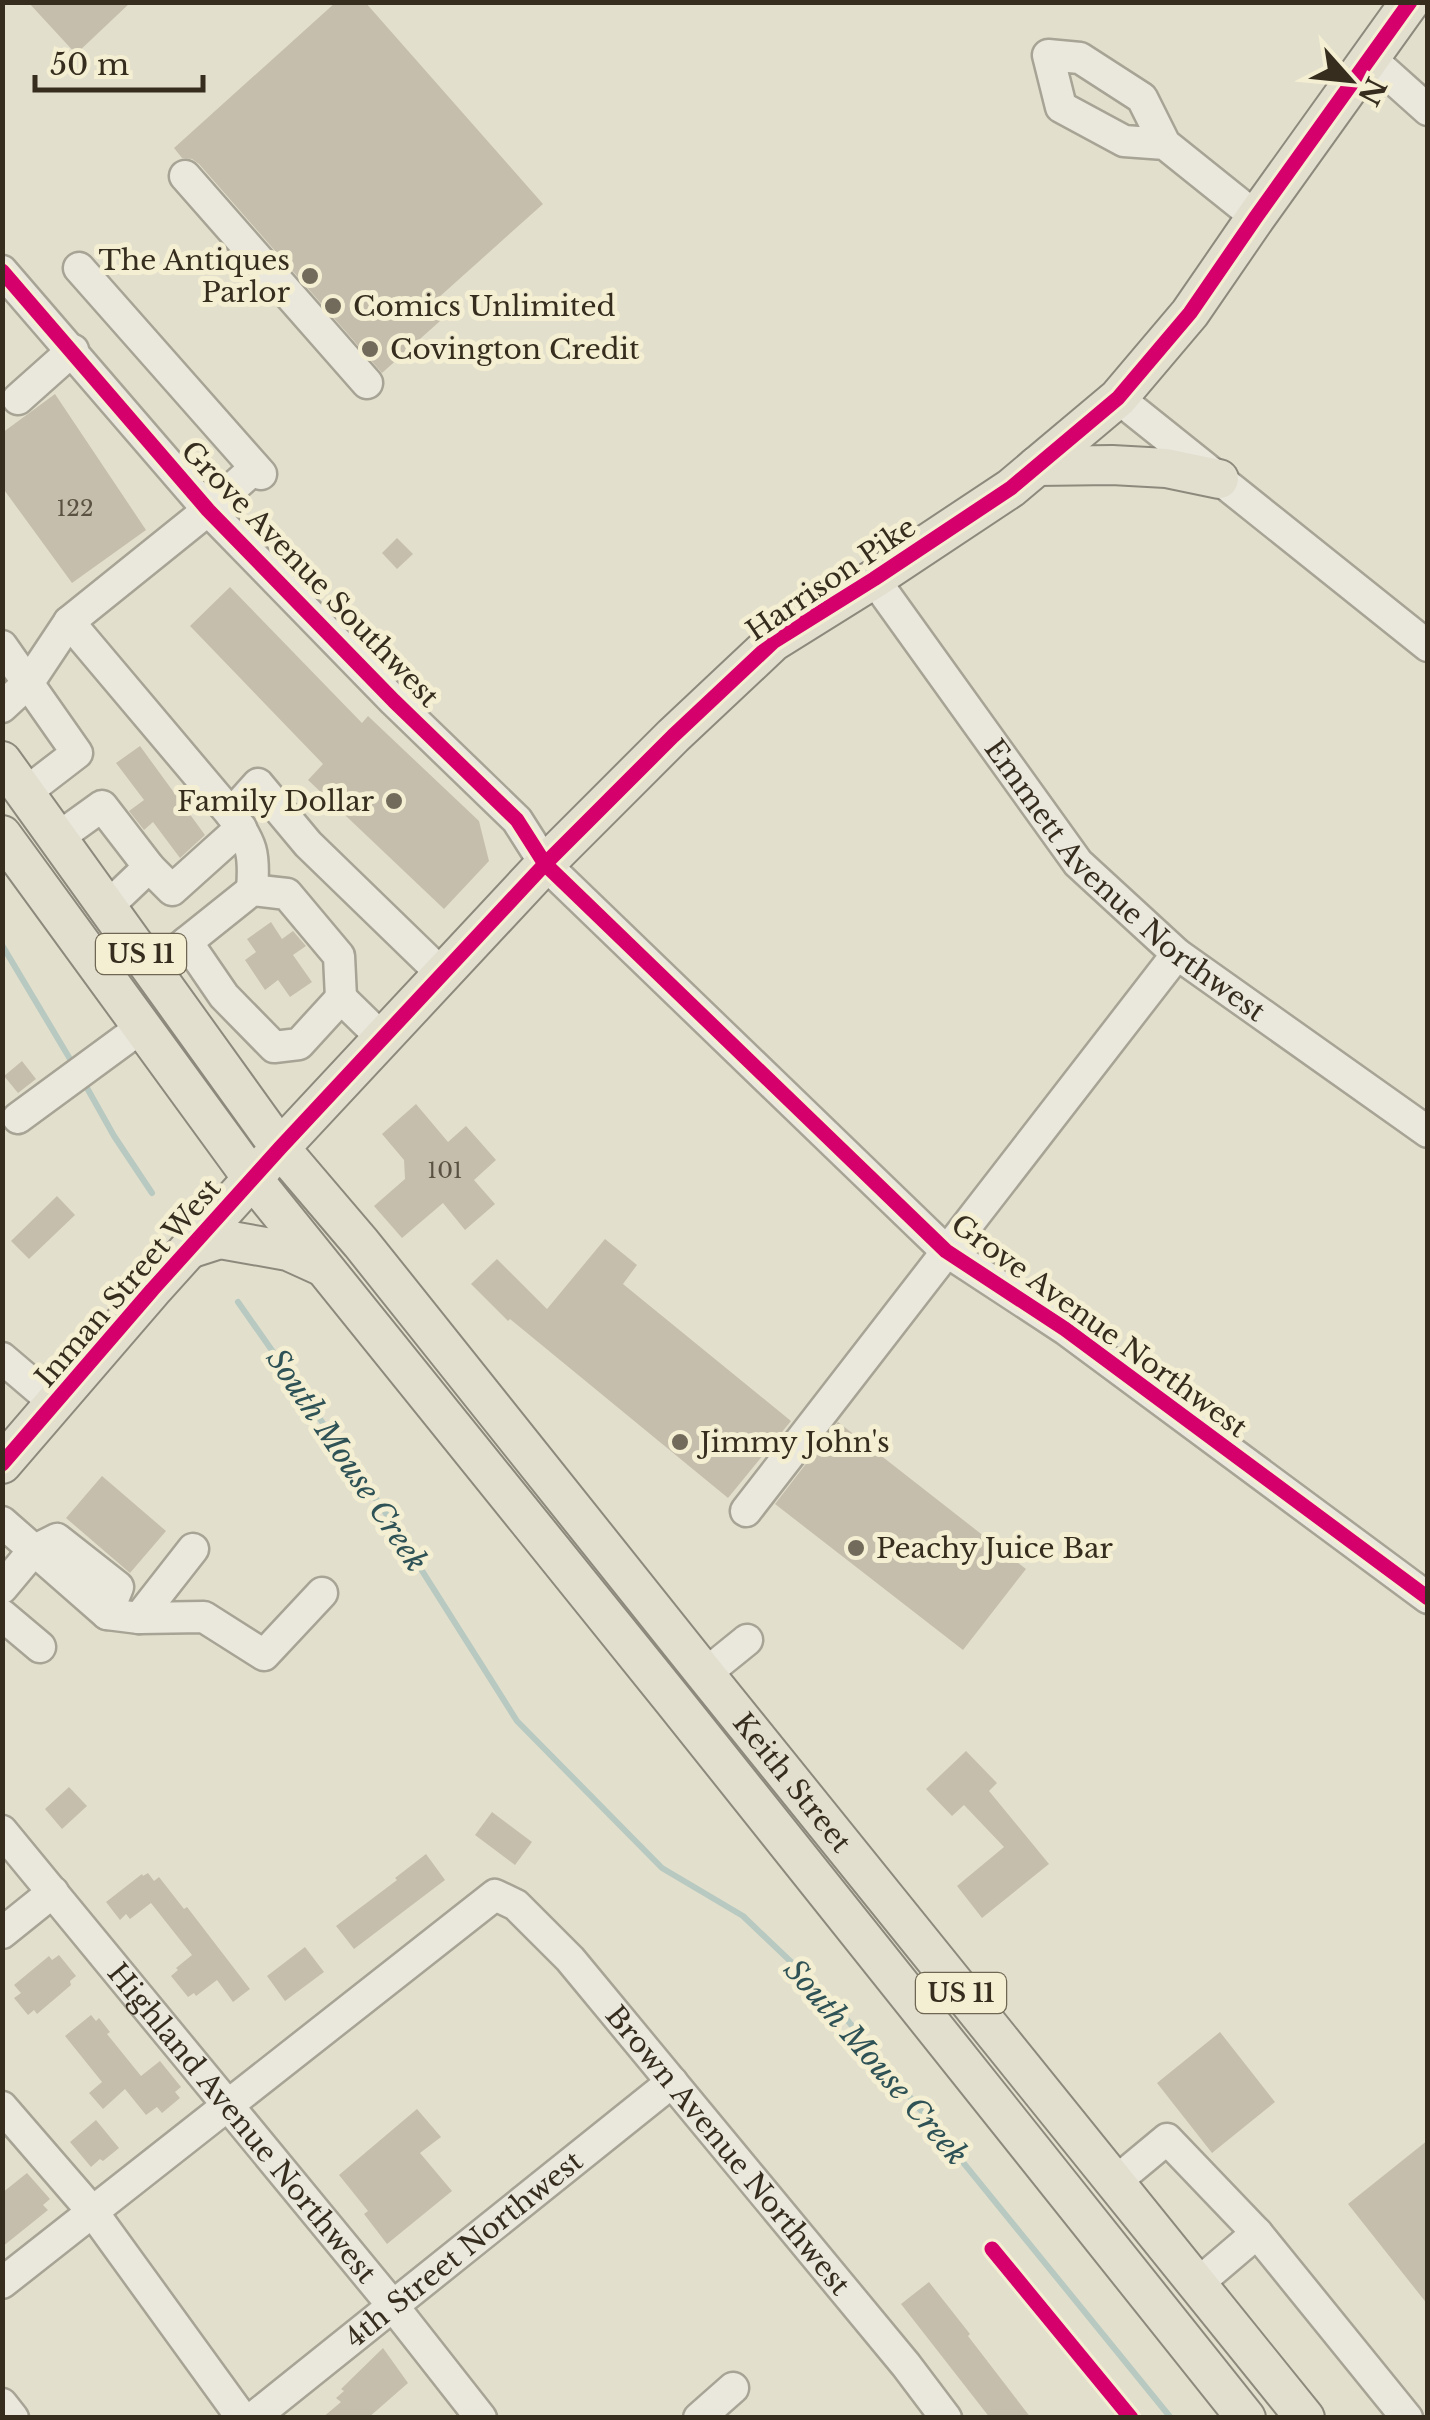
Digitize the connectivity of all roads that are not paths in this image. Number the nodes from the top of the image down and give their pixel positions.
1 (1410, 2) edge
2 (1371, 59) junction
3 (1428, 110) edge
4 (1164, 144) junction
5 (184, 176) dead end
6 (1256, 217) junction
7 (79, 268) dead end
8 (8, 289) edge
9 (72, 350) junction
10 (366, 383) dead end
11 (8, 395) edge
12 (1118, 398) junction
13 (1037, 466) junction
14 (1219, 479) junction
15 (208, 510) junction
16 (874, 579) junction
17 (69, 622) junction
18 (1427, 645) edge
19 (2, 646) edge
20 (29, 682) junction
21 (2, 707) edge
22 (2, 762) edge
23 (25, 793) junction
24 (236, 821) junction
25 (2, 835) edge
26 (59, 838) junction
27 (545, 864) junction
28 (149, 868) junction
29 (252, 890) junction
30 (107, 907) junction
31 (186, 942) junction
32 (1177, 954) junction
33 (152, 970) junction
34 (442, 974) junction
35 (342, 998) junction
36 (142, 1027) junction
37 (382, 1038) junction
38 (8, 1115) edge
39 (1428, 1132) edge
40 (280, 1148) junction
41 (252, 1178) junction
42 (189, 1248) junction
43 (946, 1251) junction
44 (324, 1267) junction
45 (2, 1358) edge
46 (56, 1404) junction
47 (2, 1464) edge
48 (746, 1511) dead end
49 (2, 1522) edge
50 (194, 1549) dead end
51 (33, 1551) junction
52 (2, 1588) edge
53 (322, 1592) dead end
54 (1428, 1598) edge
55 (2, 1616) edge
56 (139, 1618) junction
57 (747, 1640) dead end
58 (40, 1646) dead end
59 (705, 1674) junction
60 (673, 1700) junction
61 (2, 1831) edge
62 (53, 1892) junction
63 (2, 1933) edge
64 (672, 2082) junction
65 (228, 2105) junction
66 (2, 2106) edge
67 (1114, 2183) junction
68 (92, 2211) junction
69 (1257, 2233) junction
70 (2, 2282) edge
71 (1196, 2285) junction
72 (393, 2306) junction
73 (1161, 2314) junction
74 (733, 2388) dead end
75 (2, 2404) edge
76 (13, 2418) edge
77 (242, 2418) edge
78 (253, 2418) edge
79 (481, 2418) edge
80 (698, 2418) edge
81 (946, 2418) edge
82 (1246, 2418) edge
83 (1304, 2418) edge
84 (1407, 2418) edge

1 - 2 main road, Harrison Pike
2 - 3 street
2 - 6 main road, Harrison Pike
4 - 4 street
4 - 6 street
5 - 10 street
6 - 12 main road, Harrison Pike
7 - 15 street
8 - 9 street, Grove Avenue Southwest
9 - 11 street
9 - 15 street, Grove Avenue Southwest
12 - 13 main road, Harrison Pike
12 - 14 street
13 - 14 main road
13 - 16 main road, Harrison Pike
14 - 18 street
15 - 17 street
15 - 27 street, Grove Avenue Southwest
16 - 27 main road, Harrison Pike
16 - 32 street, Emmett Avenue Northwest
17 - 20 street
17 - 24 street
19 - 20 street
20 - 21 street
20 - 23 street
22 - 23 main road, US 11
23 - 26 main road, US 11
24 - 28 street
24 - 29 street
24 - 34 street
25 - 36 main road, US 11
26 - 28 street
26 - 30 main road, US 11
27 - 34 main road, Harrison Pike
27 - 43 street, Grove Avenue Northwest
28 - 30 street
29 - 31 street
29 - 35 street
30 - 33 main road, US 11
31 - 33 street
31 - 35 street
32 - 39 street, Emmett Avenue Northwest
32 - 43 street
33 - 40 main road, US 11
34 - 37 main road, Harrison Pike
35 - 37 street
36 - 38 street
36 - 41 main road, US 11
37 - 40 main road, Harrison Pike
40 - 41 main road, Harrison Pike
40 - 59 main road, Keith Street / US 11
41 - 42 main road, Inman Street West
41 - 44 main road, Keith Street / US 11
42 - 44 main road, Inman Street West
42 - 46 main road, Inman Street West
43 - 48 street
43 - 54 street, Grove Avenue Northwest
44 - 60 main road, Keith Street / US 11
45 - 46 street
46 - 47 main road, Inman Street West
49 - 51 street
50 - 56 street
51 - 52 street
51 - 56 street
53 - 56 street
55 - 58 street
57 - 59 street
59 - 60 main road
59 - 67 main road, Keith Street / US 11
60 - 73 main road, Keith Street / US 11
61 - 62 street, Highland Avenue Northwest
62 - 63 street
62 - 65 street, Highland Avenue Northwest
64 - 65 street, Brown Avenue Northwest
64 - 72 street, 4th Street Northwest
64 - 81 street, Brown Avenue Northwest
65 - 68 street
65 - 72 street, Highland Avenue Northwest
66 - 68 street
67 - 69 street
67 - 71 main road, Keith Street / US 11
68 - 70 street
68 - 77 street
69 - 71 street
69 - 84 street
71 - 73 main road
71 - 83 main road, Keith Street / US 11
72 - 78 street, 4th Street Northwest
72 - 79 street, Highland Avenue Northwest
73 - 82 main road, Keith Street / US 11
74 - 80 street
75 - 76 street

